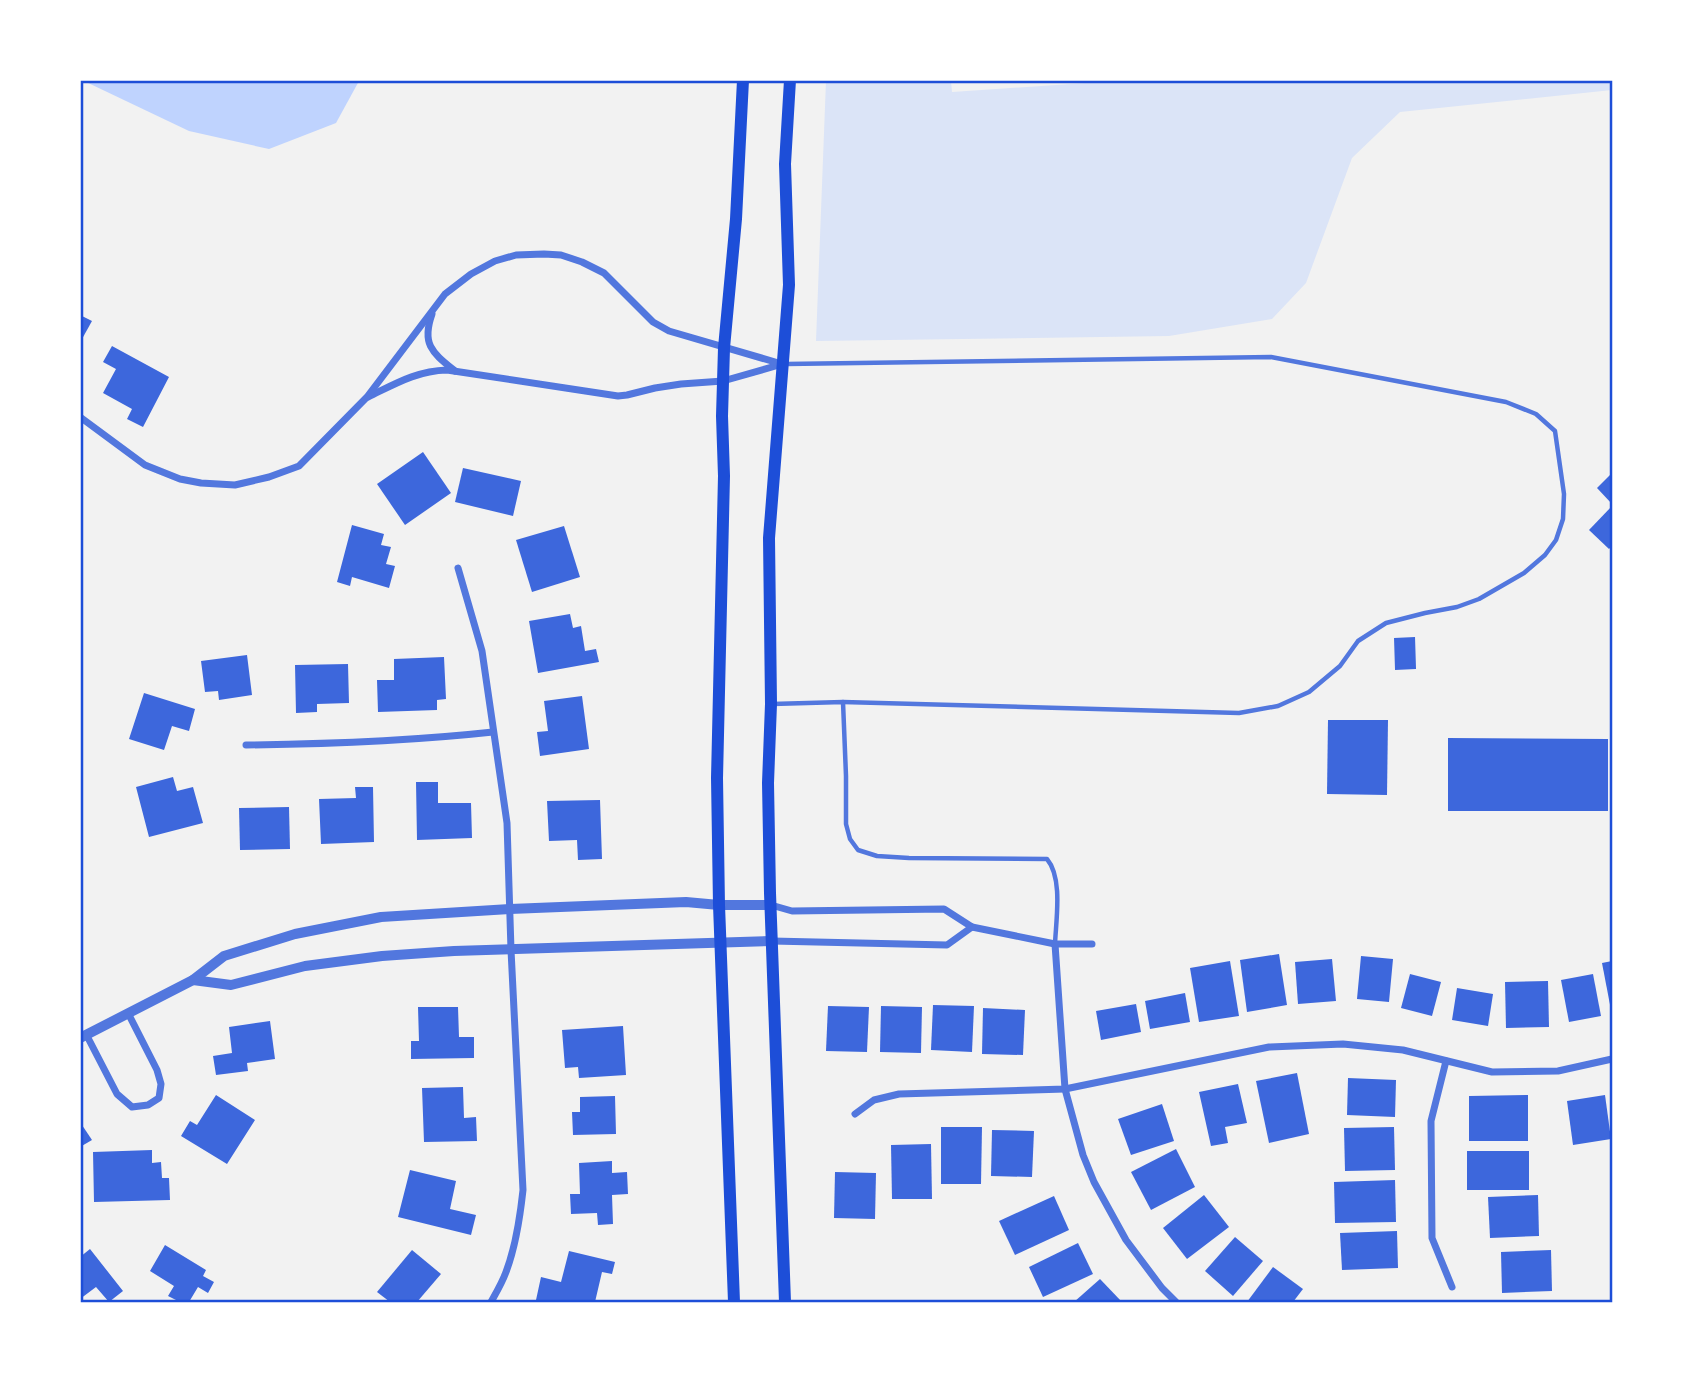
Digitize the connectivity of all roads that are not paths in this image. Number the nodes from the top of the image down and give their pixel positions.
1 (744, 80) edge
2 (790, 80) edge
3 (435, 307) junction
4 (724, 348) junction
5 (782, 364) junction
6 (456, 371) junction
7 (723, 381) junction
8 (367, 397) junction
9 (80, 417) edge
10 (458, 568) dead end
11 (843, 702) junction
12 (771, 704) junction
13 (493, 732) junction
14 (246, 745) dead end
15 (719, 905) junction
16 (771, 905) junction
17 (510, 909) junction
18 (972, 927) junction
19 (720, 941) junction
20 (772, 941) junction
21 (1055, 944) junction
22 (1092, 944) dead end
23 (511, 950) junction
24 (194, 980) junction
25 (128, 1013) junction
26 (83, 1036) edge
27 (1612, 1059) edge
28 (1446, 1061) junction
29 (1065, 1089) junction
30 (855, 1114) dead end
31 (1452, 1287) dead end
32 (491, 1303) edge
33 (734, 1303) edge
34 (785, 1303) edge
35 (1176, 1303) edge

1 - 4 main road
2 - 5 main road
3 - 4 street
3 - 6 street
3 - 8 street
4 - 5 street
4 - 7 main road
5 - 7 street
5 - 11 lane
5 - 12 main road
6 - 7 street
6 - 8 street
7 - 15 main road
8 - 9 street
10 - 13 street
11 - 12 lane
11 - 21 lane
12 - 16 main road
13 - 14 street
13 - 17 street
15 - 16 street
15 - 17 street
15 - 19 main road
16 - 18 street
16 - 20 main road
17 - 23 street
17 - 24 street
18 - 20 street
18 - 21 street
19 - 20 street
19 - 23 street
19 - 33 main road
20 - 34 main road
21 - 22 street
21 - 29 street
23 - 24 street
23 - 32 street
24 - 25 street
25 - 26 street
25 - 26 street
27 - 28 street
28 - 29 street
28 - 31 street
29 - 30 street
29 - 35 street

